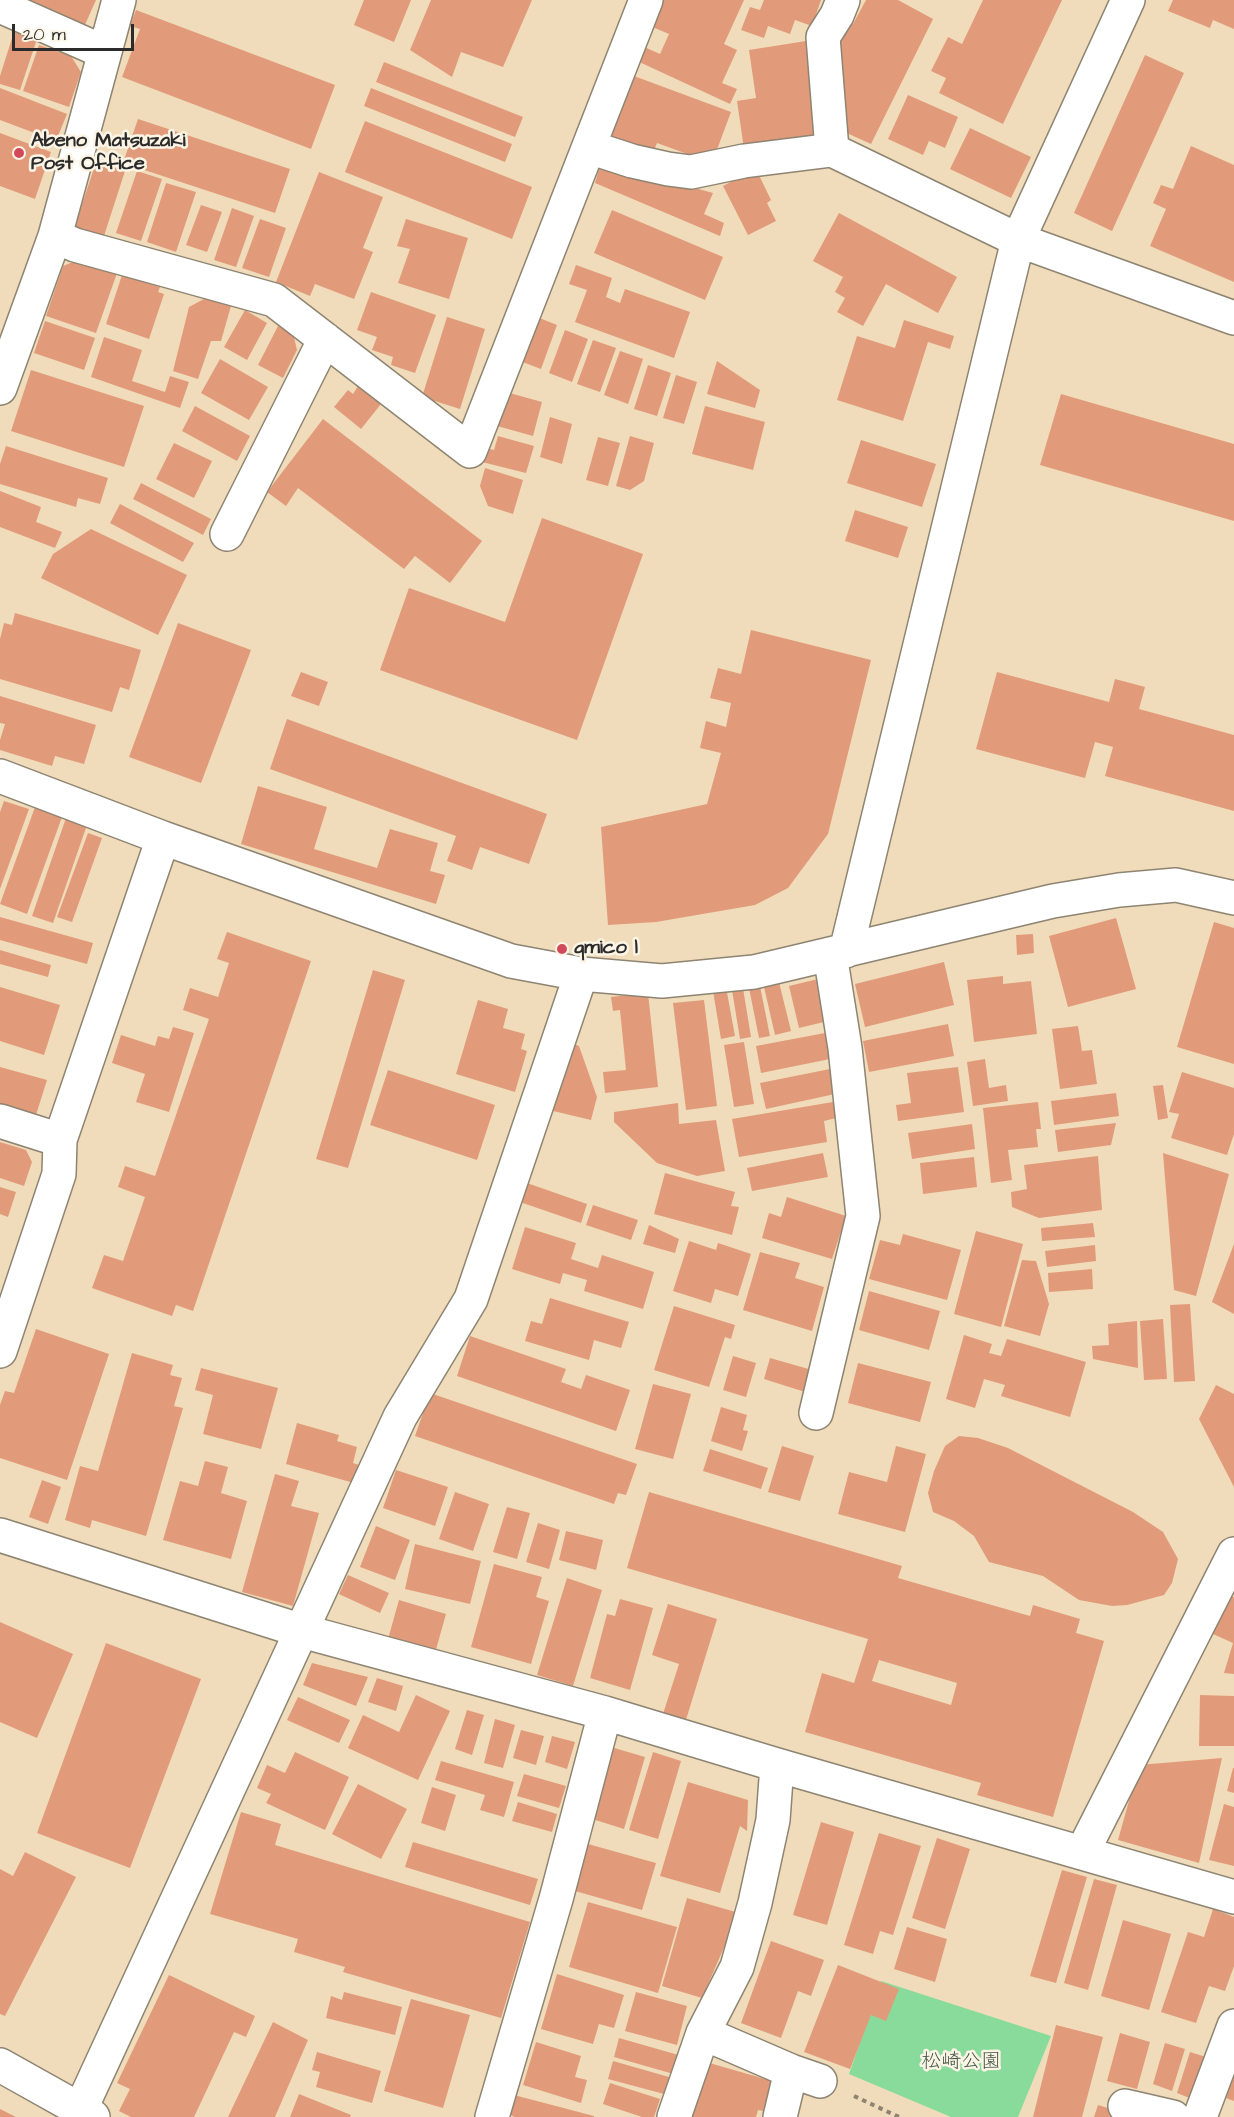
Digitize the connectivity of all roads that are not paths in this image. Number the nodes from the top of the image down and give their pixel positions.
1 (120, 0) edge
2 (646, 0) edge
3 (843, 0) edge
4 (1128, 0) edge
5 (0, 6) edge
6 (105, 52) junction
7 (589, 147) junction
8 (832, 150) junction
9 (55, 237) junction
10 (1018, 240) junction
11 (1234, 318) edge
12 (325, 339) junction
13 (0, 388) edge
14 (226, 534) dead end
15 (0, 776) edge
16 (163, 838) junction
17 (1234, 898) edge
18 (838, 952) junction
19 (581, 974) junction
20 (0, 1121) edge
21 (60, 1140) junction
22 (0, 1352) edge
23 (816, 1413) dead end
24 (0, 1535) edge
25 (1234, 1554) edge
26 (302, 1631) junction
27 (605, 1713) junction
28 (777, 1765) junction
29 (1082, 1853) junction
30 (1234, 1897) edge
31 (1234, 2026) edge
32 (703, 2033) junction
33 (0, 2065) edge
34 (1125, 2106) dead end
35 (83, 2114) edge
36 (492, 2117) edge
37 (674, 2117) edge
38 (780, 2117) edge
39 (1173, 2117) edge
40 (1200, 2117) edge

1 - 6 street
2 - 7 street
3 - 8 street
4 - 10 street
5 - 6 street
6 - 9 street
7 - 8 street
7 - 12 street
8 - 10 street
9 - 12 street
9 - 13 street
10 - 11 street
10 - 18 street
12 - 14 street
15 - 16 street
16 - 19 street
16 - 21 street
17 - 18 street
18 - 19 street
18 - 23 street
19 - 26 street
20 - 21 street
21 - 22 street
24 - 26 street
25 - 29 street
26 - 27 street
26 - 35 street
27 - 28 street
27 - 36 street
28 - 29 street
28 - 32 street
29 - 30 street
31 - 40 street
32 - 37 street
32 - 38 street
33 - 35 street
34 - 39 street

